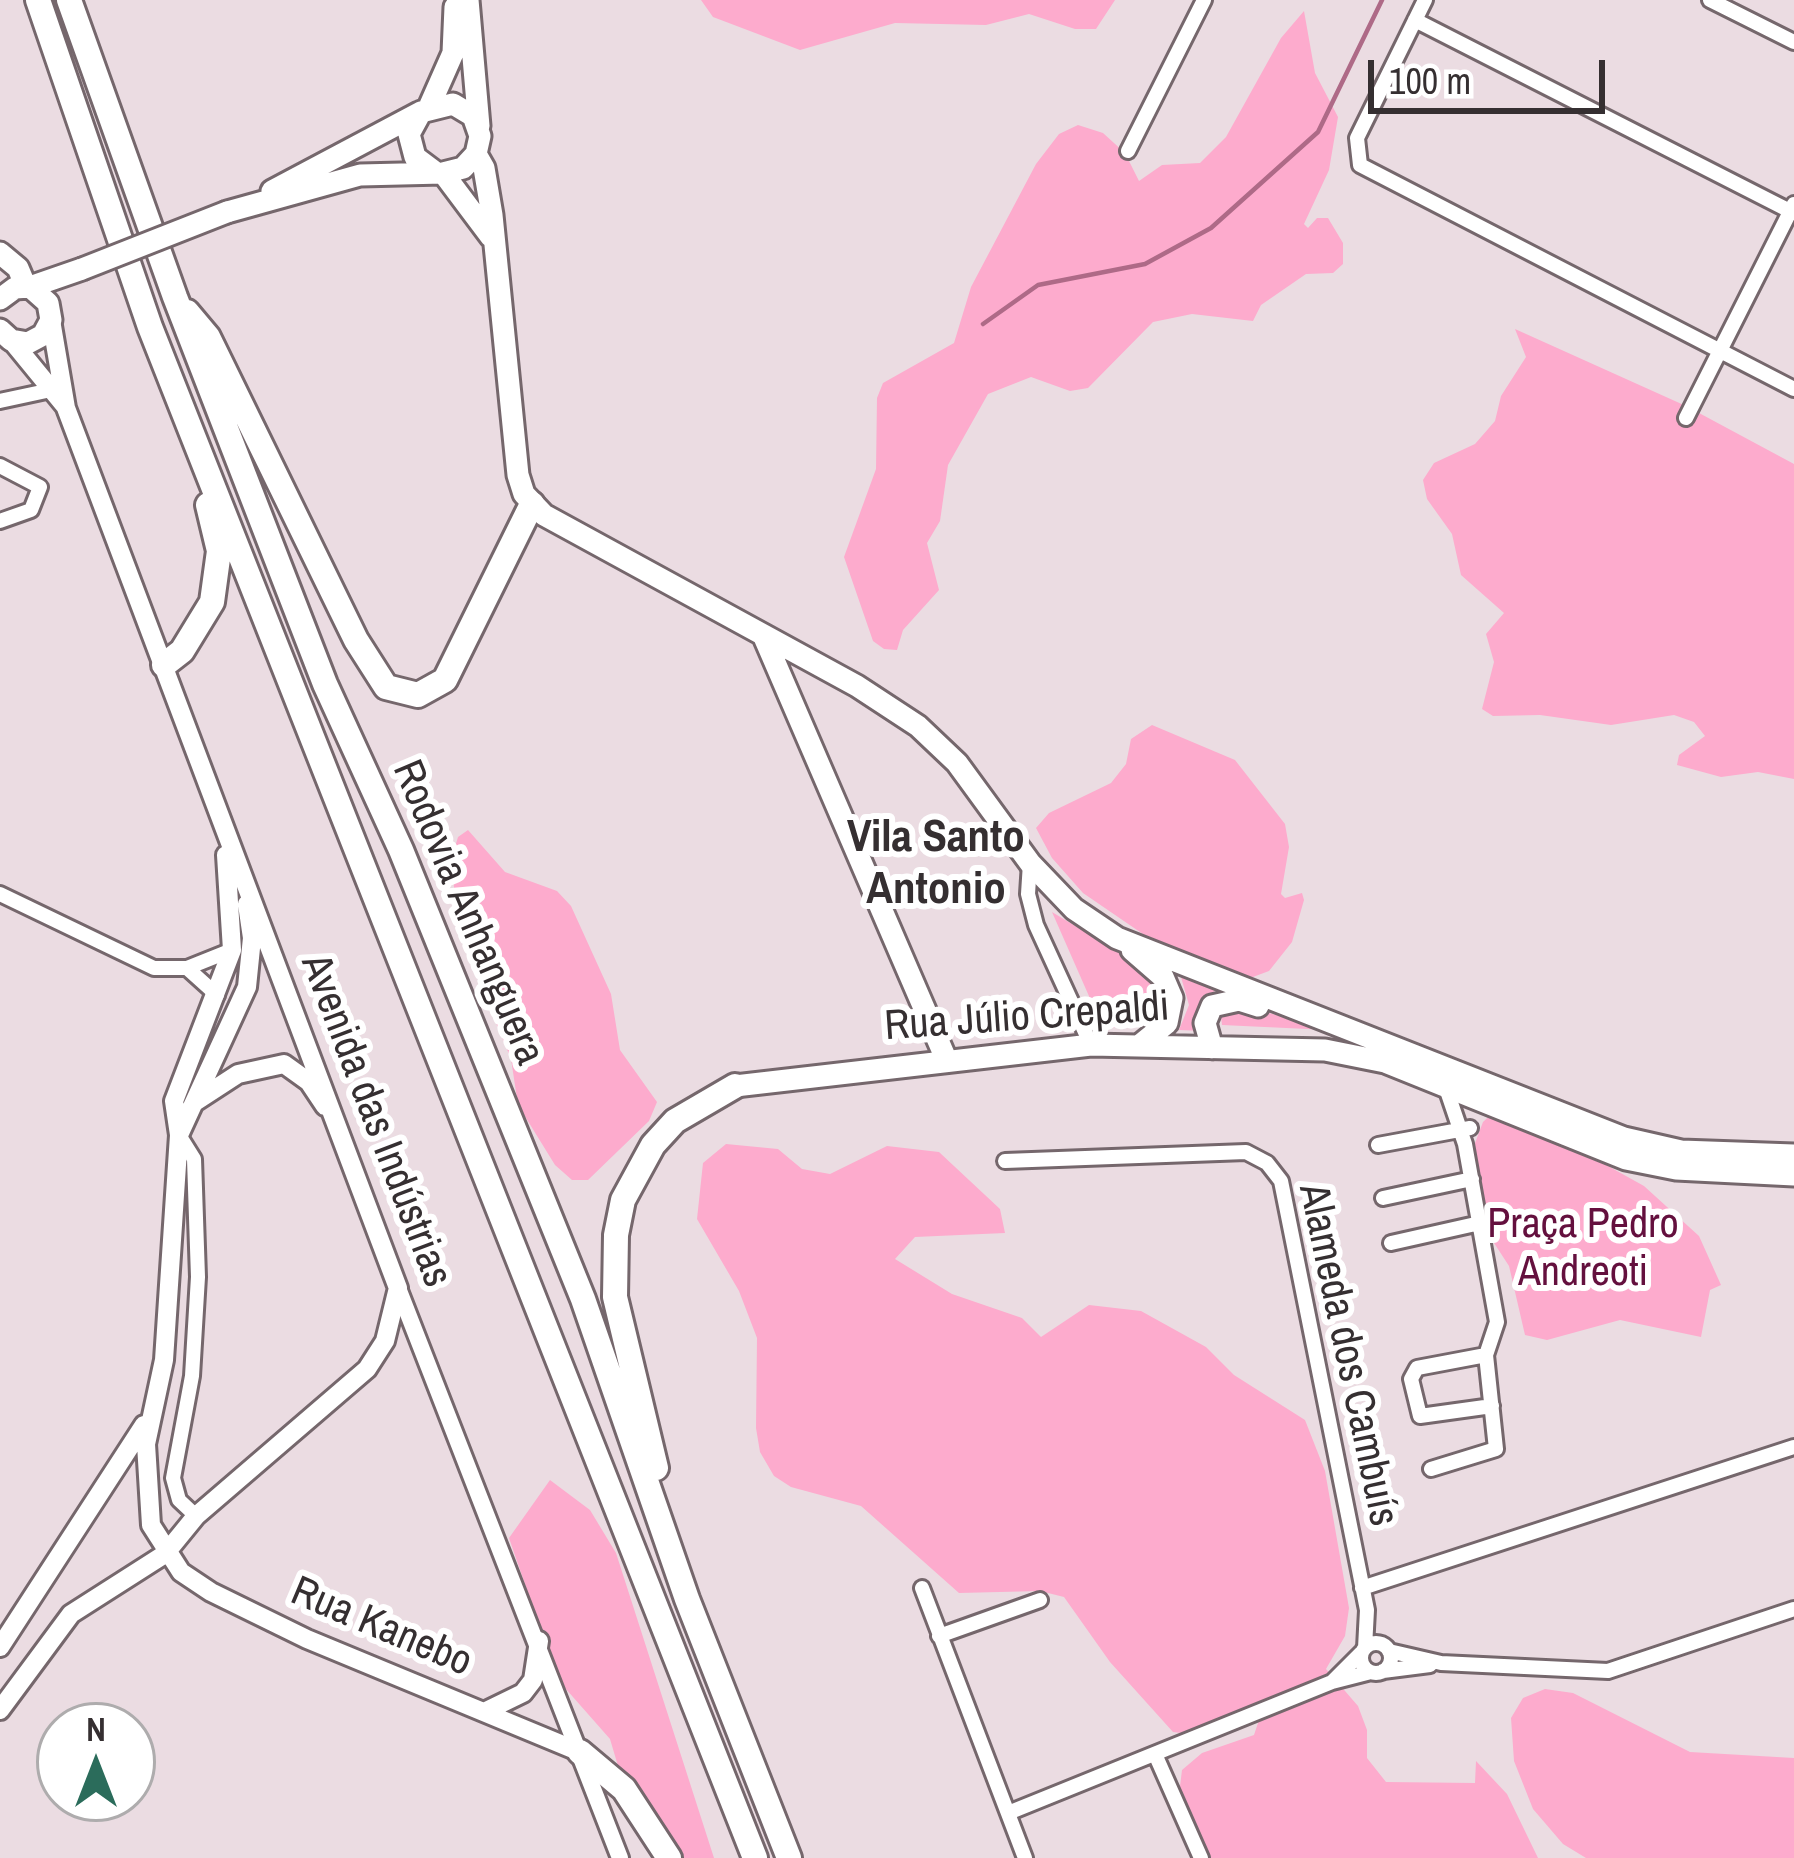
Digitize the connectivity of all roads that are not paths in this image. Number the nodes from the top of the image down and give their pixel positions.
1 (38, 0) edge
2 (69, 0) edge
3 (455, 0) edge
4 (468, 0) edge
5 (1204, 0) edge
6 (1425, 0) edge
7 (1710, 0) edge
8 (1415, 20) junction
9 (1794, 42) edge
10 (426, 109) junction
11 (478, 126) junction
12 (1128, 151) dead end
13 (476, 154) junction
14 (439, 173) junction
15 (251, 203) junction
16 (1793, 209) edge
17 (491, 237) junction
18 (0, 253) edge
19 (80, 270) junction
20 (28, 286) junction
21 (175, 297) junction
22 (0, 299) edge
23 (49, 312) junction
24 (150, 326) junction
25 (6, 335) edge
26 (1719, 353) junction
27 (1794, 389) edge
28 (51, 390) junction
29 (0, 401) edge
30 (66, 408) junction
31 (1685, 418) dead end
32 (0, 466) edge
33 (532, 504) junction
34 (0, 521) edge
35 (764, 637) junction
36 (164, 664) junction
37 (825, 669) junction
38 (792, 702) junction
39 (226, 838) junction
40 (1030, 863) junction
41 (245, 889) junction
42 (0, 894) edge
43 (1117, 938) junction
44 (232, 950) junction
45 (187, 968) junction
46 (217, 995) junction
47 (1351, 1032) junction
48 (200, 1039) junction
49 (1139, 1045) junction
50 (1091, 1046) junction
51 (221, 1048) junction
52 (1213, 1048) junction
53 (946, 1059) junction
54 (735, 1086) joint
55 (1446, 1088) junction
56 (194, 1102) junction
57 (1489, 1106) junction
58 (334, 1121) junction
59 (1464, 1134) junction
60 (179, 1136) junction
61 (1378, 1145) dead end
62 (1794, 1155) edge
63 (1005, 1161) dead end
64 (1794, 1175) edge
65 (1472, 1179) junction
66 (1383, 1198) dead end
67 (1480, 1223) junction
68 (1391, 1243) dead end
69 (398, 1288) junction
70 (1486, 1355) junction
71 (1492, 1406) junction
72 (151, 1414) junction
73 (1794, 1447) edge
74 (1431, 1469) dead end
75 (196, 1516) junction
76 (164, 1554) junction
77 (922, 1588) dead end
78 (1362, 1588) junction
79 (687, 1599) junction
80 (1040, 1600) dead end
81 (1794, 1609) edge
82 (1367, 1610) junction
83 (939, 1636) junction
84 (539, 1641) junction
85 (0, 1648) edge
86 (1387, 1648) junction
87 (1363, 1651) junction
88 (1441, 1663) junction
89 (1377, 1672) junction
90 (1332, 1682) junction
91 (0, 1710) edge
92 (486, 1712) junction
93 (580, 1752) junction
94 (1155, 1754) junction
95 (1008, 1813) junction
96 (620, 1858) edge
97 (670, 1858) edge
98 (755, 1858) edge
99 (789, 1858) edge
100 (1025, 1858) edge
101 (1201, 1858) edge

1 - 24 highway, Rodovia Anhanguera
2 - 21 highway, Rodovia Anhanguera
3 - 10 main road
4 - 11 main road
5 - 12 street
6 - 8 street
7 - 9 street
8 - 16 street
8 - 26 street
10 - 11 main road
10 - 14 main road
10 - 15 main road
11 - 13 main road
13 - 14 main road
13 - 17 main road
14 - 15 main road
14 - 17 main road
15 - 19 main road, bridge
16 - 26 street
17 - 33 main road
18 - 20 main road
19 - 20 main road
19 - 23 main road
20 - 22 main road
20 - 23 main road
21 - 33 highway
21 - 79 highway, Rodovia Anhanguera
23 - 25 main road
23 - 30 main road, Avenida das Indústrias
24 - 36 highway
24 - 98 highway, Rodovia Anhanguera
25 - 28 main road, Avenida das Indústrias
26 - 27 street
26 - 31 street
28 - 29 street
28 - 30 main road, Avenida das Indústrias
30 - 36 main road, Avenida das Indústrias
32 - 34 street
33 - 35 main road
35 - 37 main road
35 - 38 main road
36 - 39 main road, Avenida das Indústrias
37 - 38 main road
37 - 40 main road
38 - 53 main road
39 - 41 main road, Avenida das Indústrias
39 - 44 main road
40 - 43 main road
40 - 50 street
41 - 51 main road
41 - 58 main road, Avenida das Indústrias
42 - 45 street
43 - 47 main road
43 - 49 main road
44 - 45 street
44 - 46 main road
45 - 46 street
46 - 48 main road
47 - 52 main road
47 - 62 main road
48 - 51 main road
48 - 60 main road
49 - 50 main road, Rua Júlio Crepaldi
49 - 52 main road, Rua Júlio Crepaldi
50 - 53 main road, Rua Júlio Crepaldi
51 - 56 main road
52 - 55 main road, Rua Júlio Crepaldi
53 - 54 main road, Rua Júlio Crepaldi
54 - 79 highway
55 - 57 main road, Rua Júlio Crepaldi
55 - 59 street
56 - 58 main road
56 - 60 main road
57 - 59 street
57 - 64 main road, Rua Júlio Crepaldi
58 - 69 main road, Avenida das Indústrias
59 - 61 street
59 - 65 street
60 - 72 main road
60 - 75 street
63 - 78 street, Alameda dos Cambuís
65 - 66 street
65 - 67 street
67 - 68 street
67 - 70 street
69 - 75 main road
69 - 84 street, Avenida das Indústrias
70 - 71 street
70 - 71 street
71 - 74 street
72 - 76 main road
72 - 85 main road
73 - 78 street
75 - 76 main road
76 - 91 main road
76 - 92 main road, Rua Kanebo
77 - 83 street
78 - 82 street, Alameda dos Cambuís
79 - 99 highway, Rodovia Anhanguera
80 - 83 street
81 - 88 street
82 - 86 street, Alameda dos Cambuís
82 - 87 street, Alameda dos Cambuís
83 - 95 street
84 - 92 main road
84 - 93 street, Avenida das Indústrias
86 - 87 street
86 - 88 street
86 - 89 street
87 - 89 street
87 - 90 street
88 - 89 street
89 - 90 street
90 - 94 street
92 - 93 main road, Rua Kanebo
93 - 96 street, Avenida das Indústrias
93 - 97 highway
94 - 95 street
94 - 101 street
95 - 100 street

